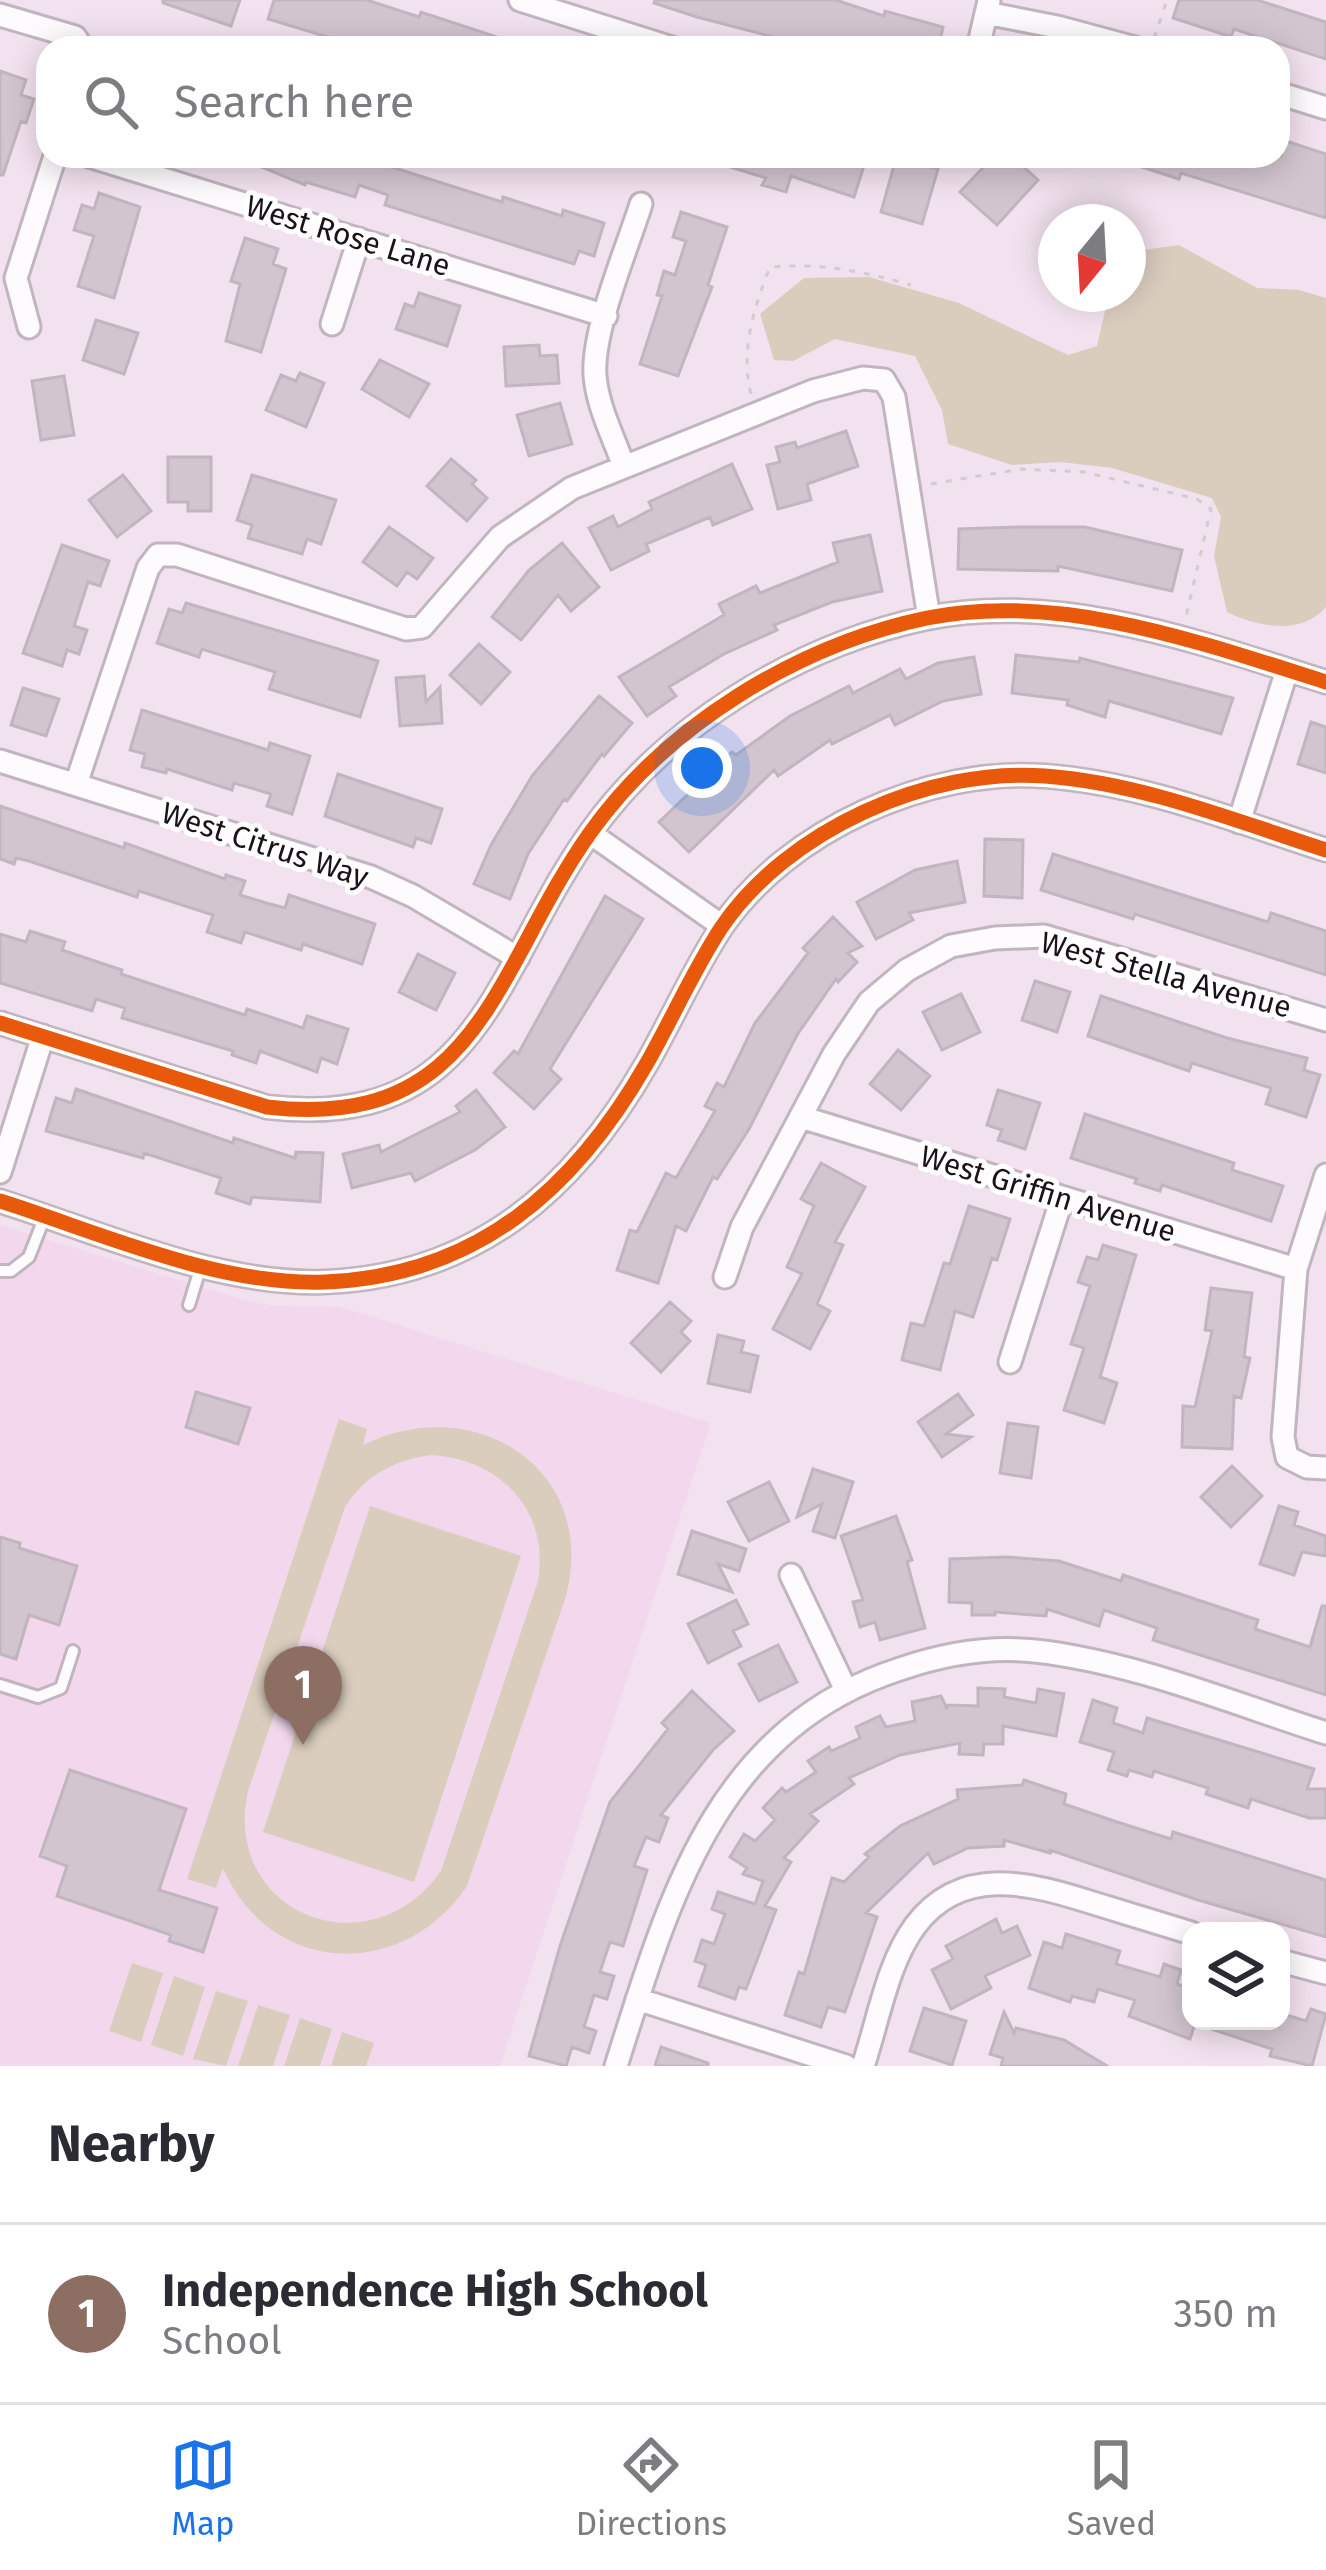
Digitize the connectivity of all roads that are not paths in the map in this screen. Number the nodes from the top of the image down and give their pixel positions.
1 (520, 0) edge
2 (987, 6) edge
3 (0, 15) edge
4 (68, 36) edge
5 (634, 36) edge
6 (981, 36) edge
7 (1093, 36) edge
8 (1290, 96) edge
9 (1326, 108) edge
10 (51, 168) edge
11 (128, 168) edge
12 (641, 204) dead end
13 (359, 239) junction
14 (606, 316) junction
15 (332, 324) dead end
16 (29, 327) dead end
17 (623, 464) junction
18 (929, 618) junction
19 (1287, 670) junction
20 (1326, 682) edge
21 (0, 761) edge
22 (76, 784) junction
23 (1239, 822) junction
24 (590, 833) junction
25 (1326, 850) edge
26 (722, 926) junction
27 (518, 958) junction
28 (1326, 1020) edge
29 (0, 1023) edge
30 (43, 1036) junction
31 (801, 1118) junction
32 (0, 1172) edge
33 (1326, 1175) edge
34 (1062, 1198) junction
35 (0, 1201) edge
36 (45, 1216) junction
37 (201, 1266) junction
38 (1296, 1269) junction
39 (0, 1271) edge
40 (725, 1277) dead end
41 (189, 1305) dead end
42 (1010, 1362) dead end
43 (1326, 1468) edge
44 (791, 1575) dead end
45 (73, 1652) dead end
46 (0, 1685) edge
47 (845, 1688) junction
48 (1326, 1733) edge
49 (1182, 1930) edge
50 (1290, 1963) edge
51 (1326, 1973) edge
52 (638, 1999) junction
53 (616, 2066) edge
54 (846, 2066) edge
55 (863, 2066) edge

1 - 5 street
2 - 6 street
2 - 7 street
3 - 4 street
8 - 9 street
10 - 16 street
11 - 13 street, West Rose Lane
12 - 14 street
13 - 14 street, West Rose Lane
13 - 15 street
14 - 17 street
17 - 18 street
17 - 22 street
18 - 19 street
18 - 24 street
19 - 20 street
19 - 23 street
21 - 22 street, West Citrus Way
22 - 27 street, West Citrus Way
23 - 25 street
23 - 26 street
24 - 26 street
24 - 27 street
26 - 37 street
27 - 30 street
28 - 31 street, West Stella Avenue
29 - 30 street
30 - 32 street
31 - 34 street, West Griffin Avenue
31 - 40 street, West Stella Avenue
33 - 38 street
34 - 38 street, West Griffin Avenue
34 - 42 street
35 - 36 street
36 - 37 street
36 - 39 lane
37 - 41 lane
38 - 43 street
44 - 47 street
45 - 46 lane
47 - 48 street
47 - 52 street
49 - 55 street
50 - 51 street
52 - 53 street
52 - 54 street

